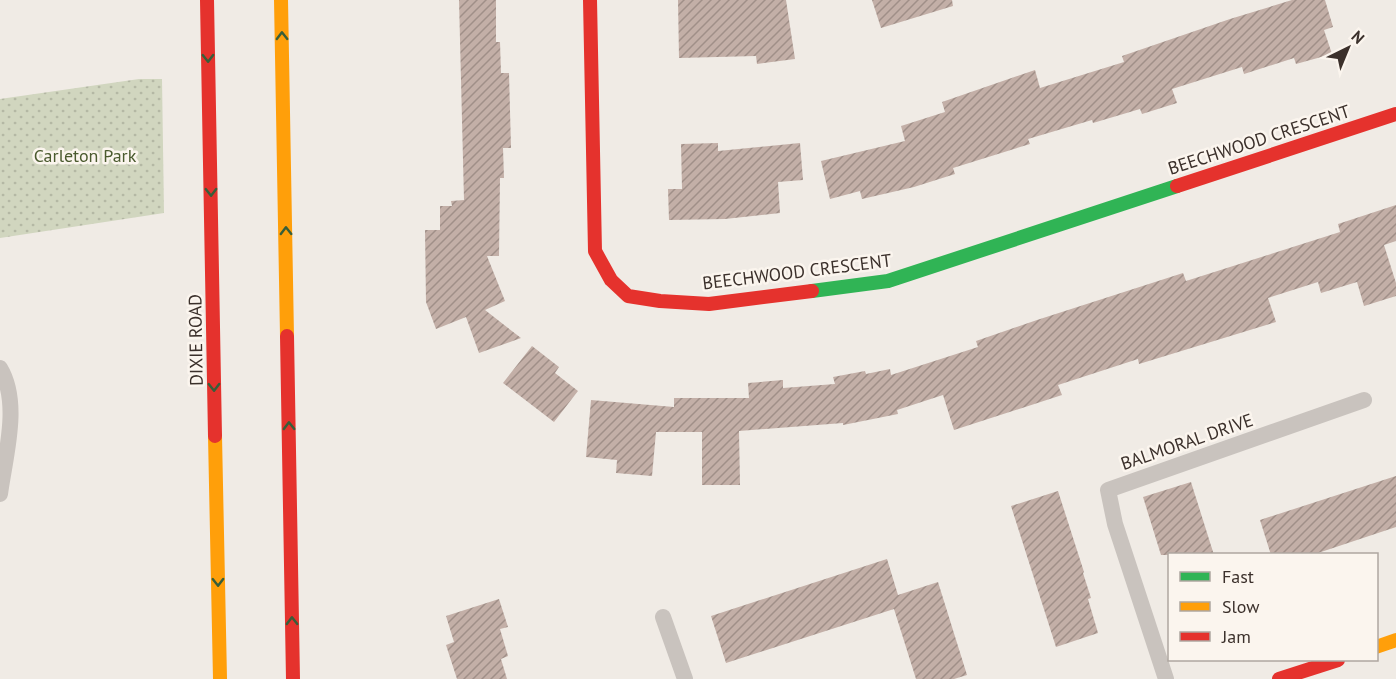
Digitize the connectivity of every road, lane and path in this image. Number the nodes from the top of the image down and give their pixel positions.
1 (207, 0) edge
2 (281, 0) edge
3 (590, 0) edge
4 (1396, 114) edge
5 (0, 368) edge
6 (1364, 400) dead end
7 (0, 494) edge
8 (663, 617) dead end
9 (1396, 640) edge
10 (1378, 647) edge
11 (1335, 661) edge
12 (220, 679) edge
13 (293, 679) edge
14 (685, 679) edge
15 (1166, 679) edge
16 (1279, 679) edge

1 -> 12 main road, DIXIE ROAD
13 -> 2 main road
3 - 4 main road, BEECHWOOD CRESCENT
5 - 7 lane
6 - 15 lane, BALMORAL DRIVE
8 - 14 lane
9 - 10 main road
11 - 16 main road

